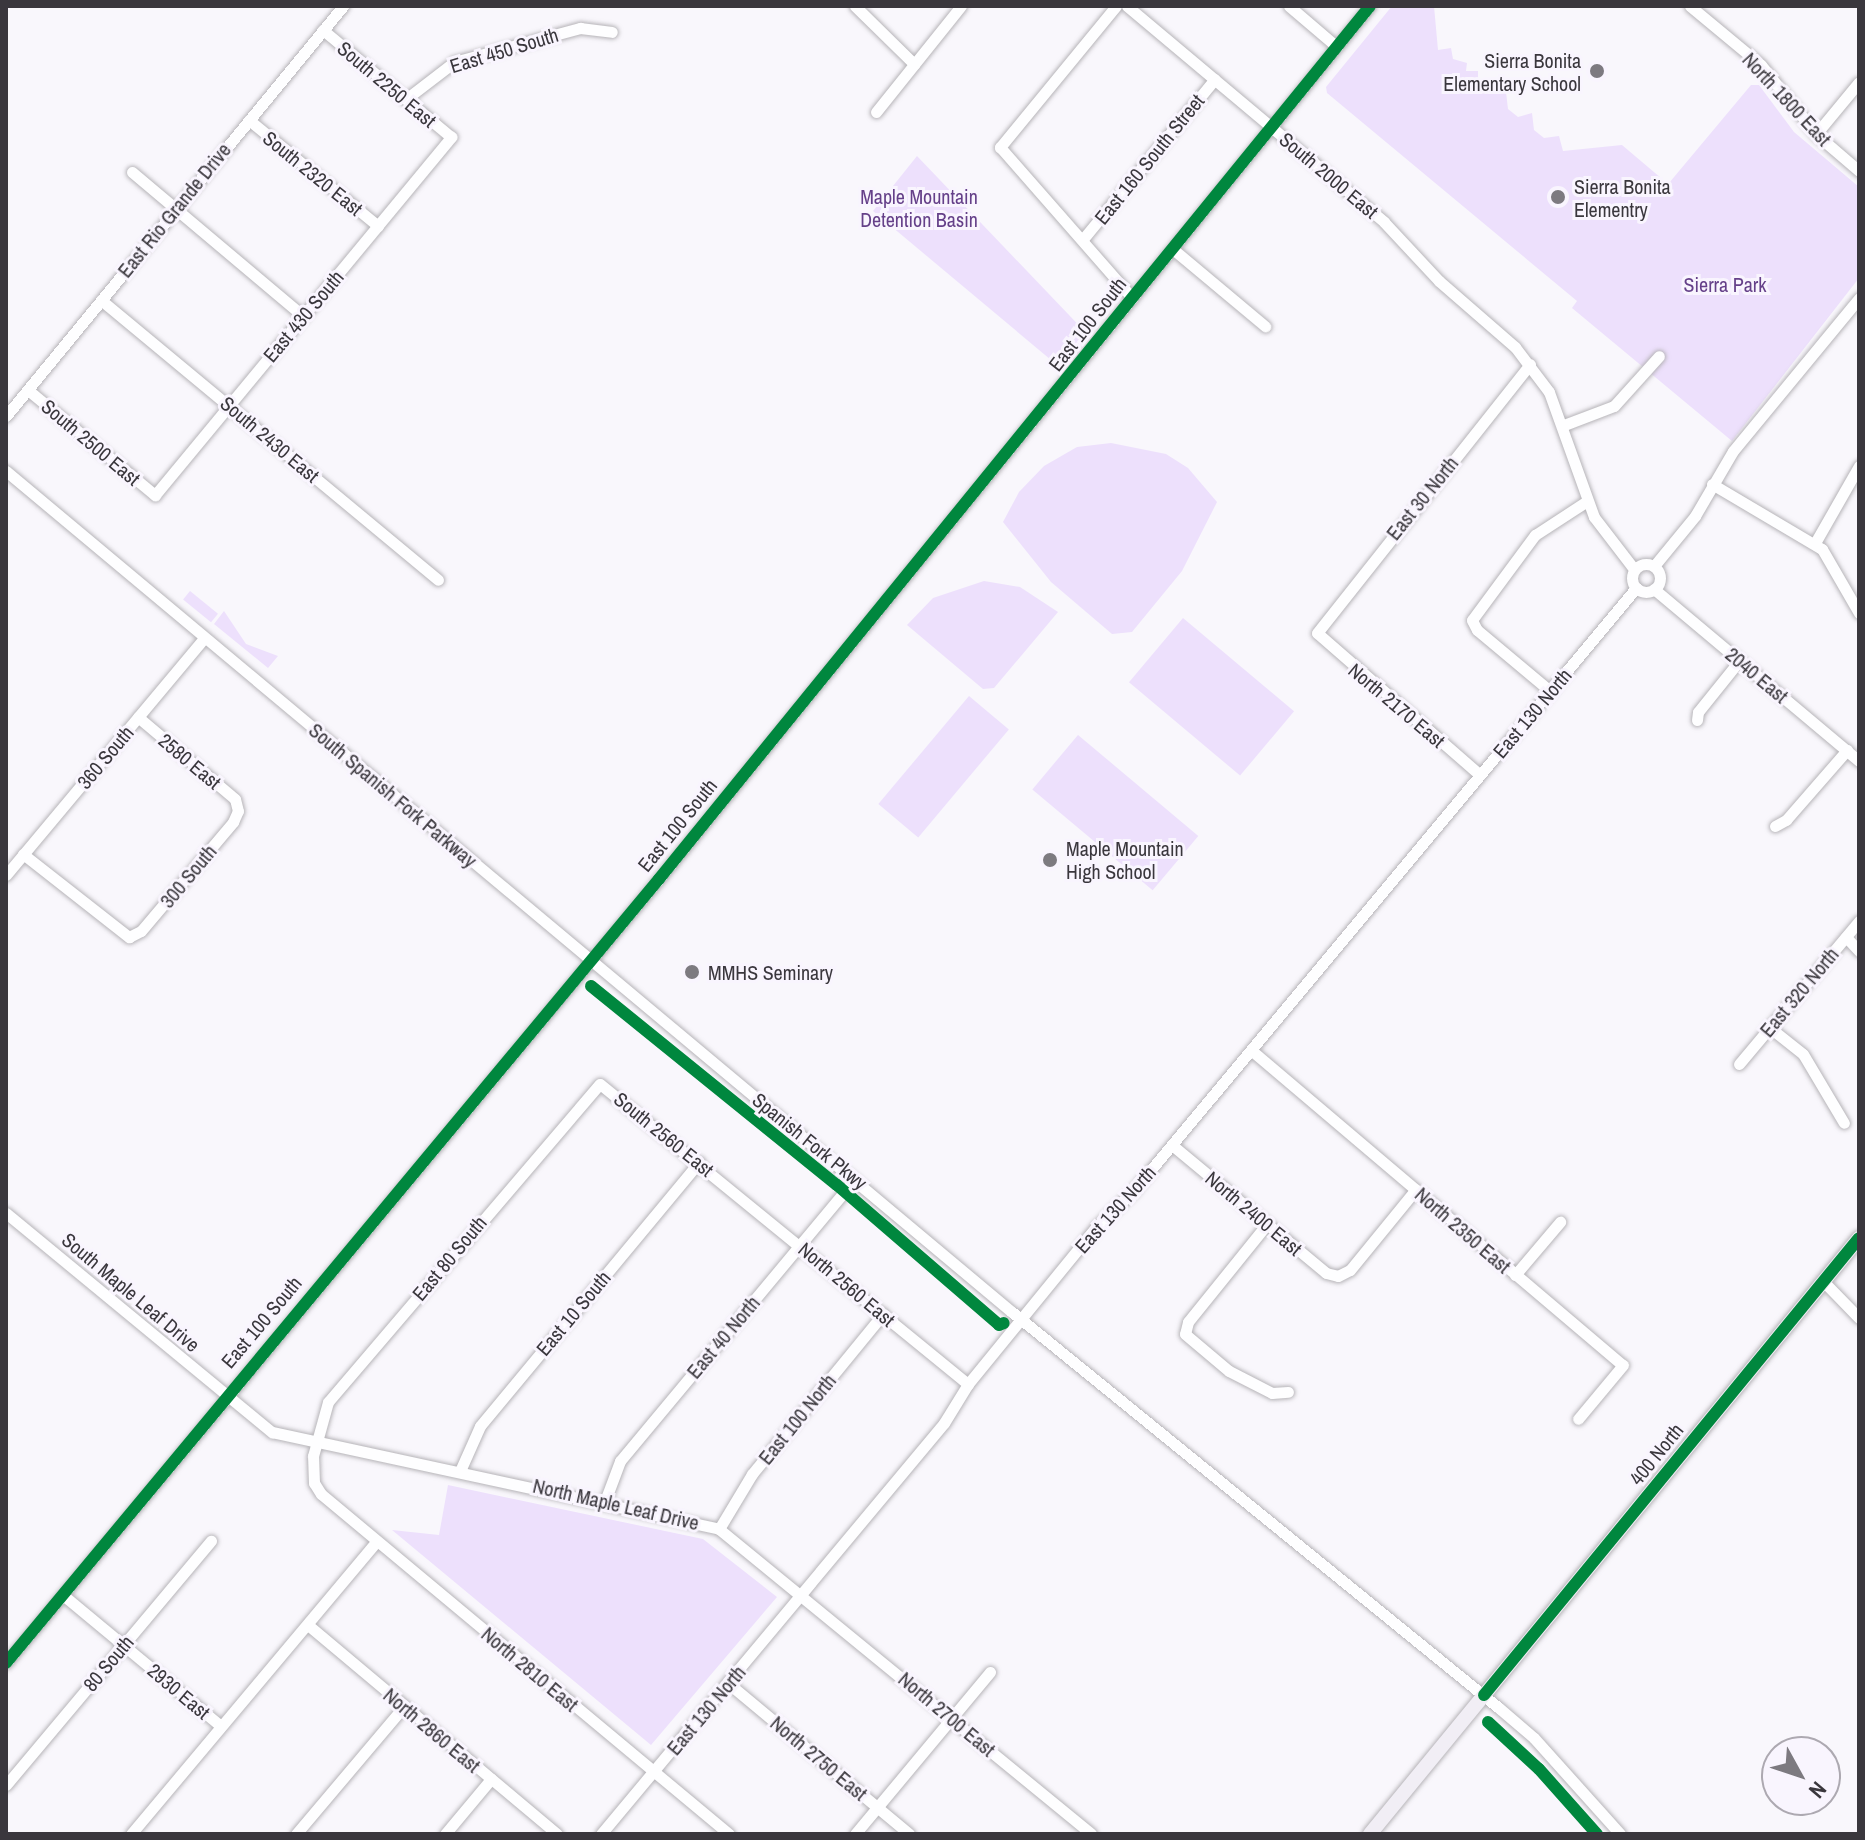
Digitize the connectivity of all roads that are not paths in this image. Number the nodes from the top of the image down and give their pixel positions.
1 (343, 6) edge
2 (855, 6) edge
3 (961, 6) edge
4 (1116, 6) edge
5 (1127, 6) edge
6 (1370, 6) edge
7 (1690, 6) edge
8 (1293, 7) edge
9 (323, 30) junction
10 (612, 32) dead end
11 (1337, 47) junction
12 (914, 64) junction
13 (1215, 79) junction
14 (1859, 82) edge
15 (406, 99) junction
16 (876, 112) dead end
17 (249, 120) junction
18 (1273, 128) junction
19 (1816, 134) junction
20 (451, 137) joint
21 (1859, 171) edge
22 (132, 172) dead end
23 (175, 209) junction
24 (378, 226) junction
25 (1083, 239) junction
26 (1174, 250) junction
27 (1132, 298) junction
28 (1859, 298) edge
29 (101, 300) junction
30 (303, 316) junction
31 (1265, 326) dead end
32 (1659, 356) dead end
33 (1530, 364) junction
34 (28, 390) junction
35 (230, 405) junction
36 (6, 416) edge
37 (1564, 425) junction
38 (1859, 466) edge
39 (6, 471) edge
40 (1712, 484) junction
41 (155, 495) joint
42 (1587, 501) junction
43 (1815, 543) junction
44 (1654, 566) junction
45 (1634, 569) junction
46 (438, 580) dead end
47 (1636, 588) junction
48 (1654, 589) junction
49 (1859, 613) edge
50 (1317, 633) joint
51 (204, 638) junction
52 (1739, 661) junction
53 (1550, 691) junction
54 (138, 717) junction
55 (1697, 720) dead end
56 (1847, 750) junction
57 (1859, 761) edge
58 (1480, 775) junction
59 (238, 807) joint
60 (1775, 826) dead end
61 (23, 854) junction
62 (6, 875) edge
63 (1859, 921) edge
64 (1846, 937) junction
65 (1859, 951) edge
66 (592, 960) junction
67 (1769, 1027) junction
68 (1251, 1050) junction
69 (1739, 1064) dead end
70 (600, 1084) joint
71 (1844, 1123) dead end
72 (1172, 1145) junction
73 (699, 1162) junction
74 (854, 1180) junction
75 (727, 1185) joint
76 (1416, 1189) junction
77 (6, 1213) edge
78 (1560, 1222) dead end
79 (1267, 1224) junction
80 (1859, 1238) edge
81 (800, 1245) junction
82 (1515, 1275) junction
83 (1824, 1282) junction
84 (883, 1314) junction
85 (1022, 1318) junction
86 (1859, 1318) edge
87 (968, 1384) junction
88 (1288, 1392) dead end
89 (225, 1396) junction
90 (1578, 1419) dead end
91 (316, 1443) junction
92 (460, 1471) junction
93 (503, 1478) joint
94 (605, 1501) junction
95 (331, 1504) joint
96 (719, 1529) junction
97 (211, 1541) dead end
98 (376, 1542) junction
99 (803, 1594) junction
100 (63, 1595) junction
101 (308, 1625) junction
102 (123, 1645) junction
103 (6, 1663) edge
104 (990, 1672) dead end
105 (728, 1683) junction
106 (1484, 1695) junction
107 (404, 1706) junction
108 (952, 1718) junction
109 (221, 1726) junction
110 (653, 1772) junction
111 (491, 1779) junction
112 (6, 1785) edge
113 (877, 1807) junction
114 (131, 1834) edge
115 (296, 1834) edge
116 (445, 1834) edge
117 (557, 1834) edge
118 (601, 1834) edge
119 (729, 1834) edge
120 (855, 1834) edge
121 (909, 1834) edge
122 (1091, 1834) edge
123 (1370, 1834) edge
124 (1380, 1834) edge
125 (1620, 1834) edge

1 - 9 street, East Rio Grande Drive
2 - 12 street
3 - 12 street
4 - 25 street
5 - 13 street, South 2000 East
6 - 11 street, East 100 South
7 - 19 street, North 1800 East
8 - 11 street
9 - 15 street, South 2250 East
9 - 17 street, East Rio Grande Drive
10 - 15 street, East 450 South
11 - 18 street, East 100 South
12 - 16 street
13 - 18 street, South 2000 East
13 - 25 street, East 160 South Street
14 - 19 street
15 - 20 street, South 2250 East
17 - 23 street, East Rio Grande Drive
17 - 24 street, South 2320 East
18 - 26 street, East 100 South
18 - 33 street, South 2000 East
19 - 21 street, North 1800 East
20 - 24 street, East 430 South
22 - 23 street
23 - 29 street, East Rio Grande Drive
23 - 30 street
24 - 30 street, East 430 South
25 - 27 street
26 - 27 street, East 100 South
26 - 31 street
27 - 66 street, East 100 South
28 - 40 street
29 - 34 street, East Rio Grande Drive
29 - 35 street, South 2430 East
30 - 35 street, East 430 South
32 - 37 street
33 - 37 street, South 2000 East
33 - 50 street, East 30 North
34 - 36 street, East Rio Grande Drive
34 - 41 street, South 2500 East
35 - 41 street, East 430 South
35 - 46 street, South 2430 East
37 - 42 street, South 2000 East
38 - 43 street
39 - 51 street, South Spanish Fork Parkway
40 - 43 street
40 - 44 street
42 - 45 street, South 2000 East
42 - 53 street
43 - 49 street
44 - 45 street
44 - 48 street
45 - 47 street
47 - 48 street
47 - 53 street, East 130 North
48 - 52 street, 2040 East
50 - 58 street, North 2170 East
51 - 54 street, 360 South
51 - 66 street, South Spanish Fork Parkway
52 - 55 street
52 - 56 street, 2040 East
53 - 58 street, East 130 North
54 - 59 street, 2580 East
54 - 61 street, 360 South
56 - 57 street, 2040 East
56 - 60 street
58 - 68 street, East 130 North
59 - 61 street, 300 South
61 - 62 street, 360 South
63 - 64 street, East 320 North
64 - 65 street
64 - 67 street, East 320 North
66 - 74 street, South Spanish Fork Parkway
66 - 89 street, East 100 South
67 - 69 street, East 320 North
67 - 71 street
68 - 72 street, East 130 North
68 - 76 street, North 2350 East
70 - 73 street, South 2560 East
70 - 91 street, East 80 South
72 - 79 street, North 2400 East
72 - 85 street, East 130 North
73 - 75 street, South 2560 East
73 - 92 street, East 10 South
74 - 81 street, East 40 North
74 - 85 street, South Spanish Fork Parkway
75 - 81 street, North 2560 East
76 - 79 street, North 2400 East
76 - 82 street, North 2350 East
77 - 89 street, South Maple Leaf Drive
78 - 82 street
79 - 88 street
80 - 83 main road, 400 North
81 - 84 street, North 2560 East
81 - 94 street, East 40 North
82 - 90 street, North 2350 East
83 - 86 street
83 - 106 main road, 400 North
84 - 87 street, North 2560 East
84 - 96 street, East 100 North
85 - 87 street, East 130 North
85 - 106 street, South Spanish Fork Parkway
87 - 99 street, East 130 North
89 - 91 street, South Maple Leaf Drive
89 - 100 street, East 100 South
91 - 92 street, South Maple Leaf Drive
91 - 95 street, East 80 South
92 - 93 street, South Maple Leaf Drive
93 - 94 street, North Maple Leaf Drive
94 - 96 street, North Maple Leaf Drive
95 - 98 street, North 2810 East
96 - 99 street, North Maple Leaf Drive
97 - 102 street, 80 South
98 - 101 street
98 - 110 street, North 2810 East
99 - 105 street, East 130 North
99 - 108 street, North 2700 East
100 - 102 street, 2930 East
100 - 103 street, East 100 South
101 - 107 street, North 2860 East
101 - 109 street
102 - 109 street, 2930 East
102 - 112 street, 80 South
104 - 108 street
105 - 110 street, East 130 North
105 - 113 street, North 2750 East
106 - 123 main road, 400 North
106 - 124 main road, 400 North
106 - 125 street, South Spanish Fork Parkway
107 - 111 street, North 2860 East
107 - 115 street
108 - 113 street
108 - 122 street, North 2700 East
109 - 114 street
110 - 118 street, East 130 North
110 - 119 street, North 2810 East
111 - 116 street
111 - 117 street, North 2860 East
113 - 120 street
113 - 121 street, North 2750 East

